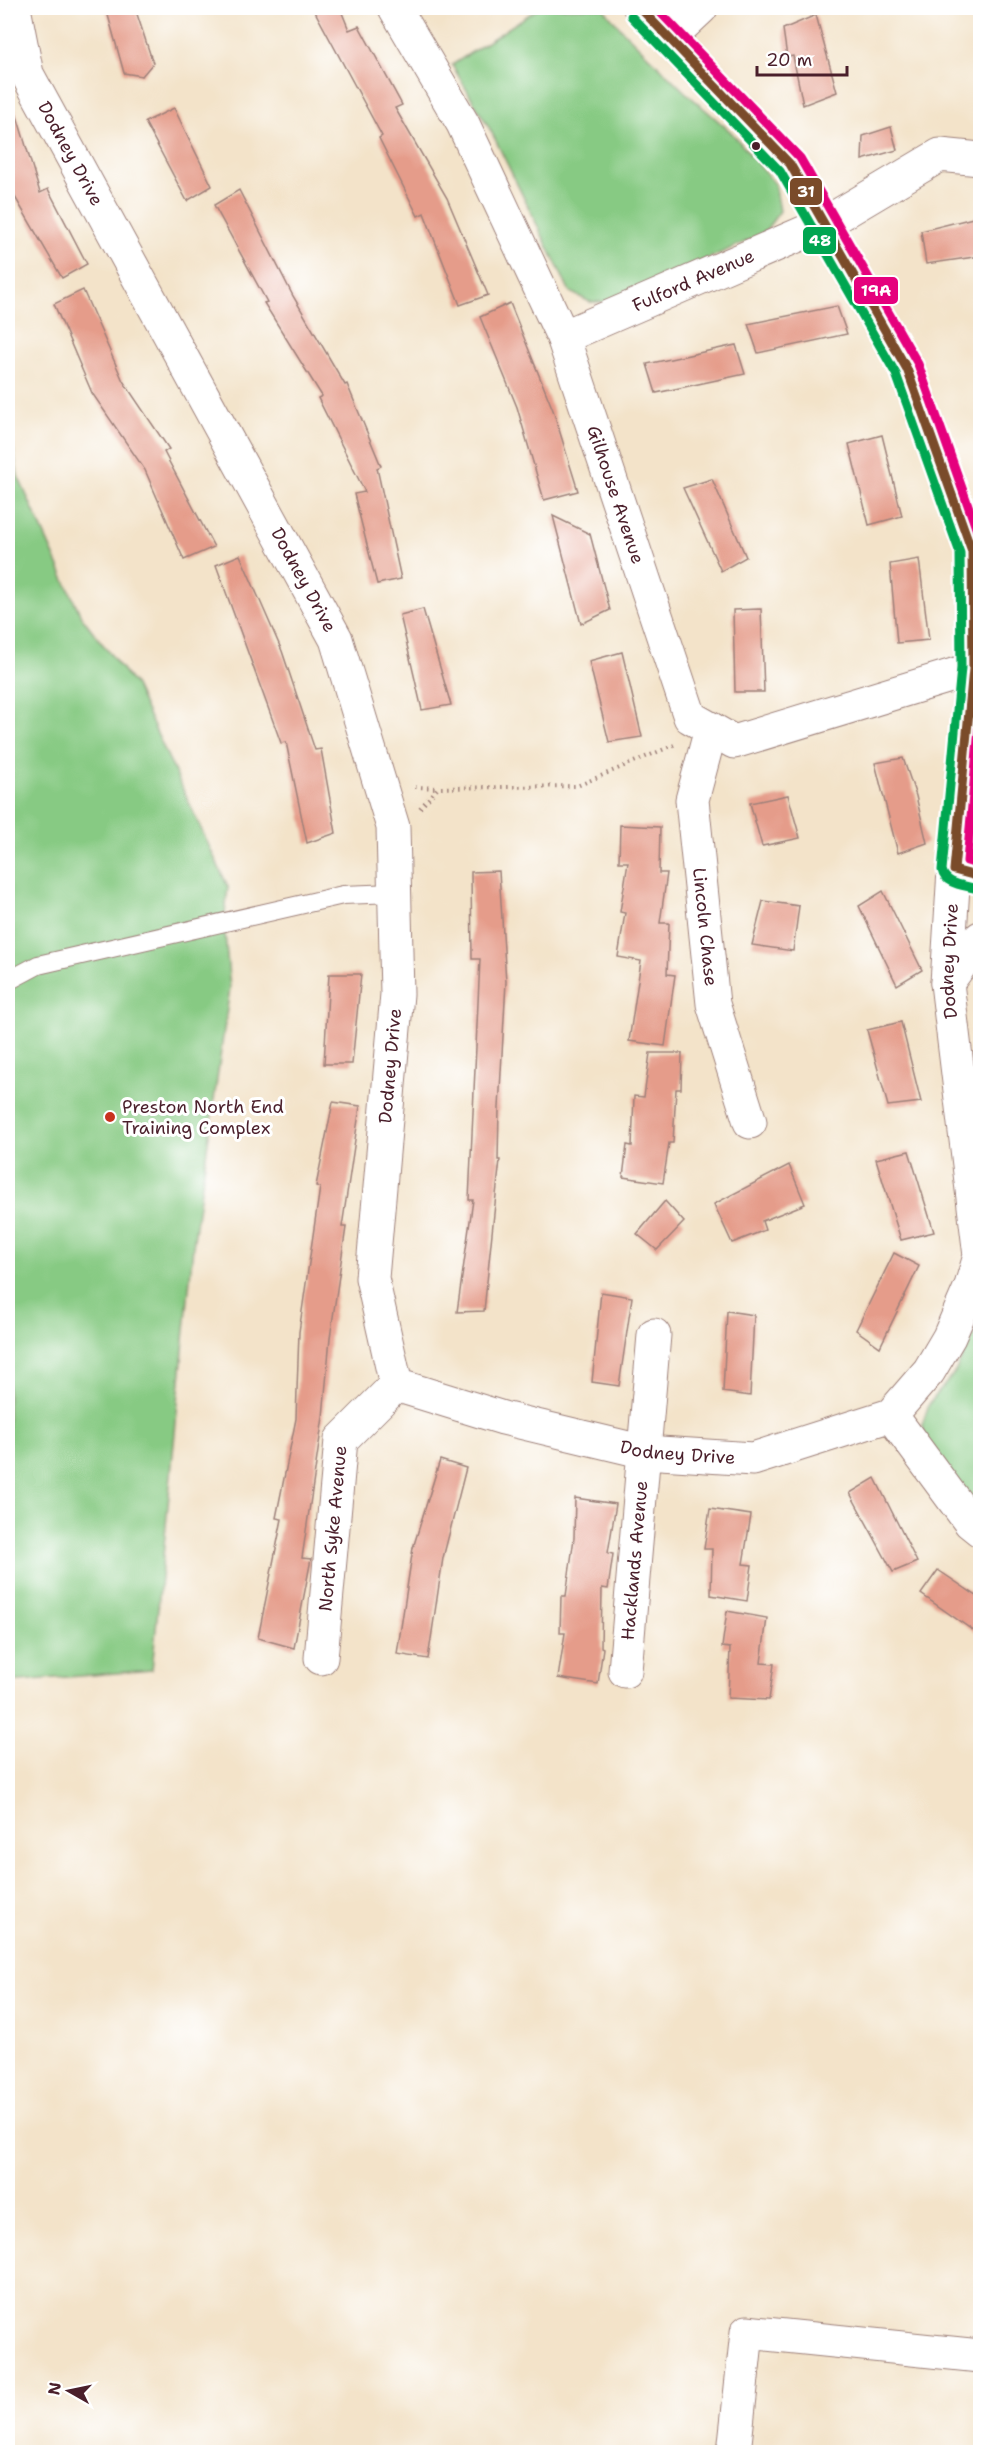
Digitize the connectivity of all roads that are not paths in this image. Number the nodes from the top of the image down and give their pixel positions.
1 (395, 8) edge
2 (640, 8) edge
3 (701, 8) edge
4 (13, 16) edge
5 (669, 38) junction
6 (981, 159) edge
7 (824, 224) junction
8 (563, 337) junction
9 (976, 549) edge
10 (973, 669) junction
11 (711, 729) junction
12 (967, 874) edge
13 (394, 893) junction
14 (981, 938) edge
15 (8, 981) edge
16 (947, 982) junction
17 (750, 1122) dead end
18 (980, 1256) edge
19 (654, 1335) dead end
20 (396, 1385) junction
21 (891, 1415) junction
22 (645, 1452) junction
23 (981, 1530) edge
24 (321, 1658) dead end
25 (625, 1671) dead end
26 (981, 2356) edge
27 (734, 2452) edge

1 - 8 street, Gilhouse Avenue
2 - 5 street, Dodney Drive
3 - 5 street
4 - 13 street, Dodney Drive
5 - 7 street, Dodney Drive
6 - 7 street, Fulford Avenue
7 - 8 street, Fulford Avenue
7 - 9 street, Dodney Drive
8 - 11 street, Gilhouse Avenue
9 - 10 street, Dodney Drive
10 - 11 street, Gilhouse Avenue
10 - 12 street, Dodney Drive
11 - 17 street, Lincoln Chase
12 - 16 street, Dodney Drive
13 - 15 lane
13 - 20 street, Dodney Drive
14 - 16 street
16 - 18 street, Dodney Drive
18 - 21 street, Dodney Drive
19 - 22 street, Hacklands Avenue
20 - 22 street, Dodney Drive
20 - 24 street, North Syke Avenue
21 - 22 street, Dodney Drive
21 - 23 street
22 - 25 street, Hacklands Avenue
26 - 27 street

